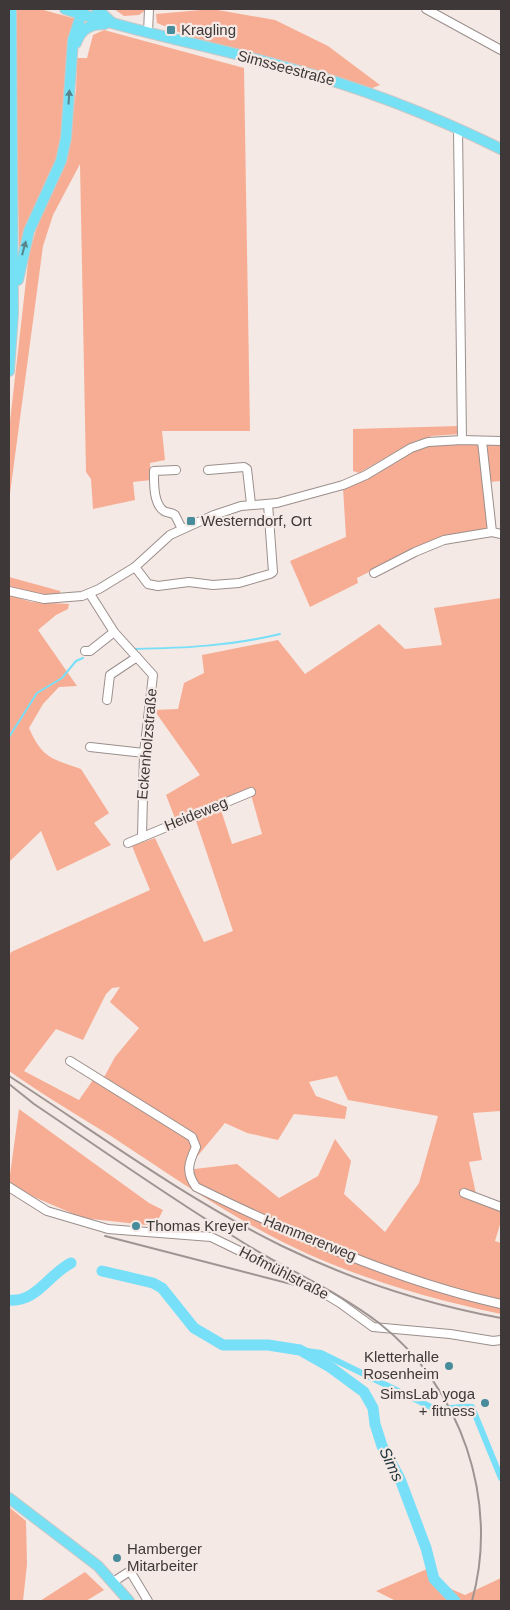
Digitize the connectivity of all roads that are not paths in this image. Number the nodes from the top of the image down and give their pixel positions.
1 (11, 9) edge
2 (97, 9) edge
3 (149, 9) edge
4 (426, 9) edge
5 (76, 10) edge
6 (435, 11) edge
7 (116, 25) junction
8 (148, 34) junction
9 (501, 50) edge
10 (72, 58) junction
11 (458, 129) junction
12 (501, 149) edge
13 (13, 313) junction
14 (9, 371) edge
15 (462, 440) junction
16 (482, 441) junction
17 (501, 441) edge
18 (176, 470) dead end
19 (208, 470) dead end
20 (251, 504) junction
21 (268, 504) junction
22 (182, 529) junction
23 (492, 532) junction
24 (501, 534) edge
25 (135, 567) junction
26 (374, 573) dead end
27 (9, 591) edge
28 (90, 594) junction
29 (114, 632) junction
30 (85, 651) dead end
31 (137, 657) junction
32 (107, 700) dead end
33 (90, 747) dead end
34 (144, 753) junction
35 (251, 792) dead end
36 (142, 837) junction
37 (128, 843) dead end
38 (70, 1061) dead end
39 (9, 1187) edge
40 (464, 1193) dead end
41 (501, 1207) edge
42 (501, 1304) edge
43 (501, 1340) edge
44 (9, 1498) edge
45 (113, 1582) junction
46 (129, 1601) edge
47 (148, 1601) edge

1 - 13 main road
2 - 7 main road
3 - 8 street
4 - 6 street
5 - 7 main road, Simsseestraße
5 - 10 main road
6 - 9 street
7 - 8 main road, Simsseestraße
7 - 10 main road
8 - 11 main road, Simsseestraße
13 -> 10 main road
11 - 12 main road, Simsseestraße
11 - 15 street
13 - 14 main road
15 - 16 street
15 - 21 street
16 - 17 street
16 - 23 street
18 - 22 street
19 - 20 street
20 - 21 street
20 - 22 street
21 - 25 street
22 - 25 street
23 - 24 street
23 - 26 street
25 - 28 street
27 - 28 street
28 - 29 street, Eckenholzstraße
29 - 30 street
29 - 31 street, Eckenholzstraße
31 - 32 street
31 - 34 street, Eckenholzstraße
33 - 34 street
34 - 36 street, Eckenholzstraße
35 - 36 street, Heideweg
36 - 37 street, Heideweg
38 - 42 street, Hammererweg
39 - 43 street, Hofmühlstraße
40 - 41 street
44 - 45 main road
45 - 46 main road
45 - 47 street

